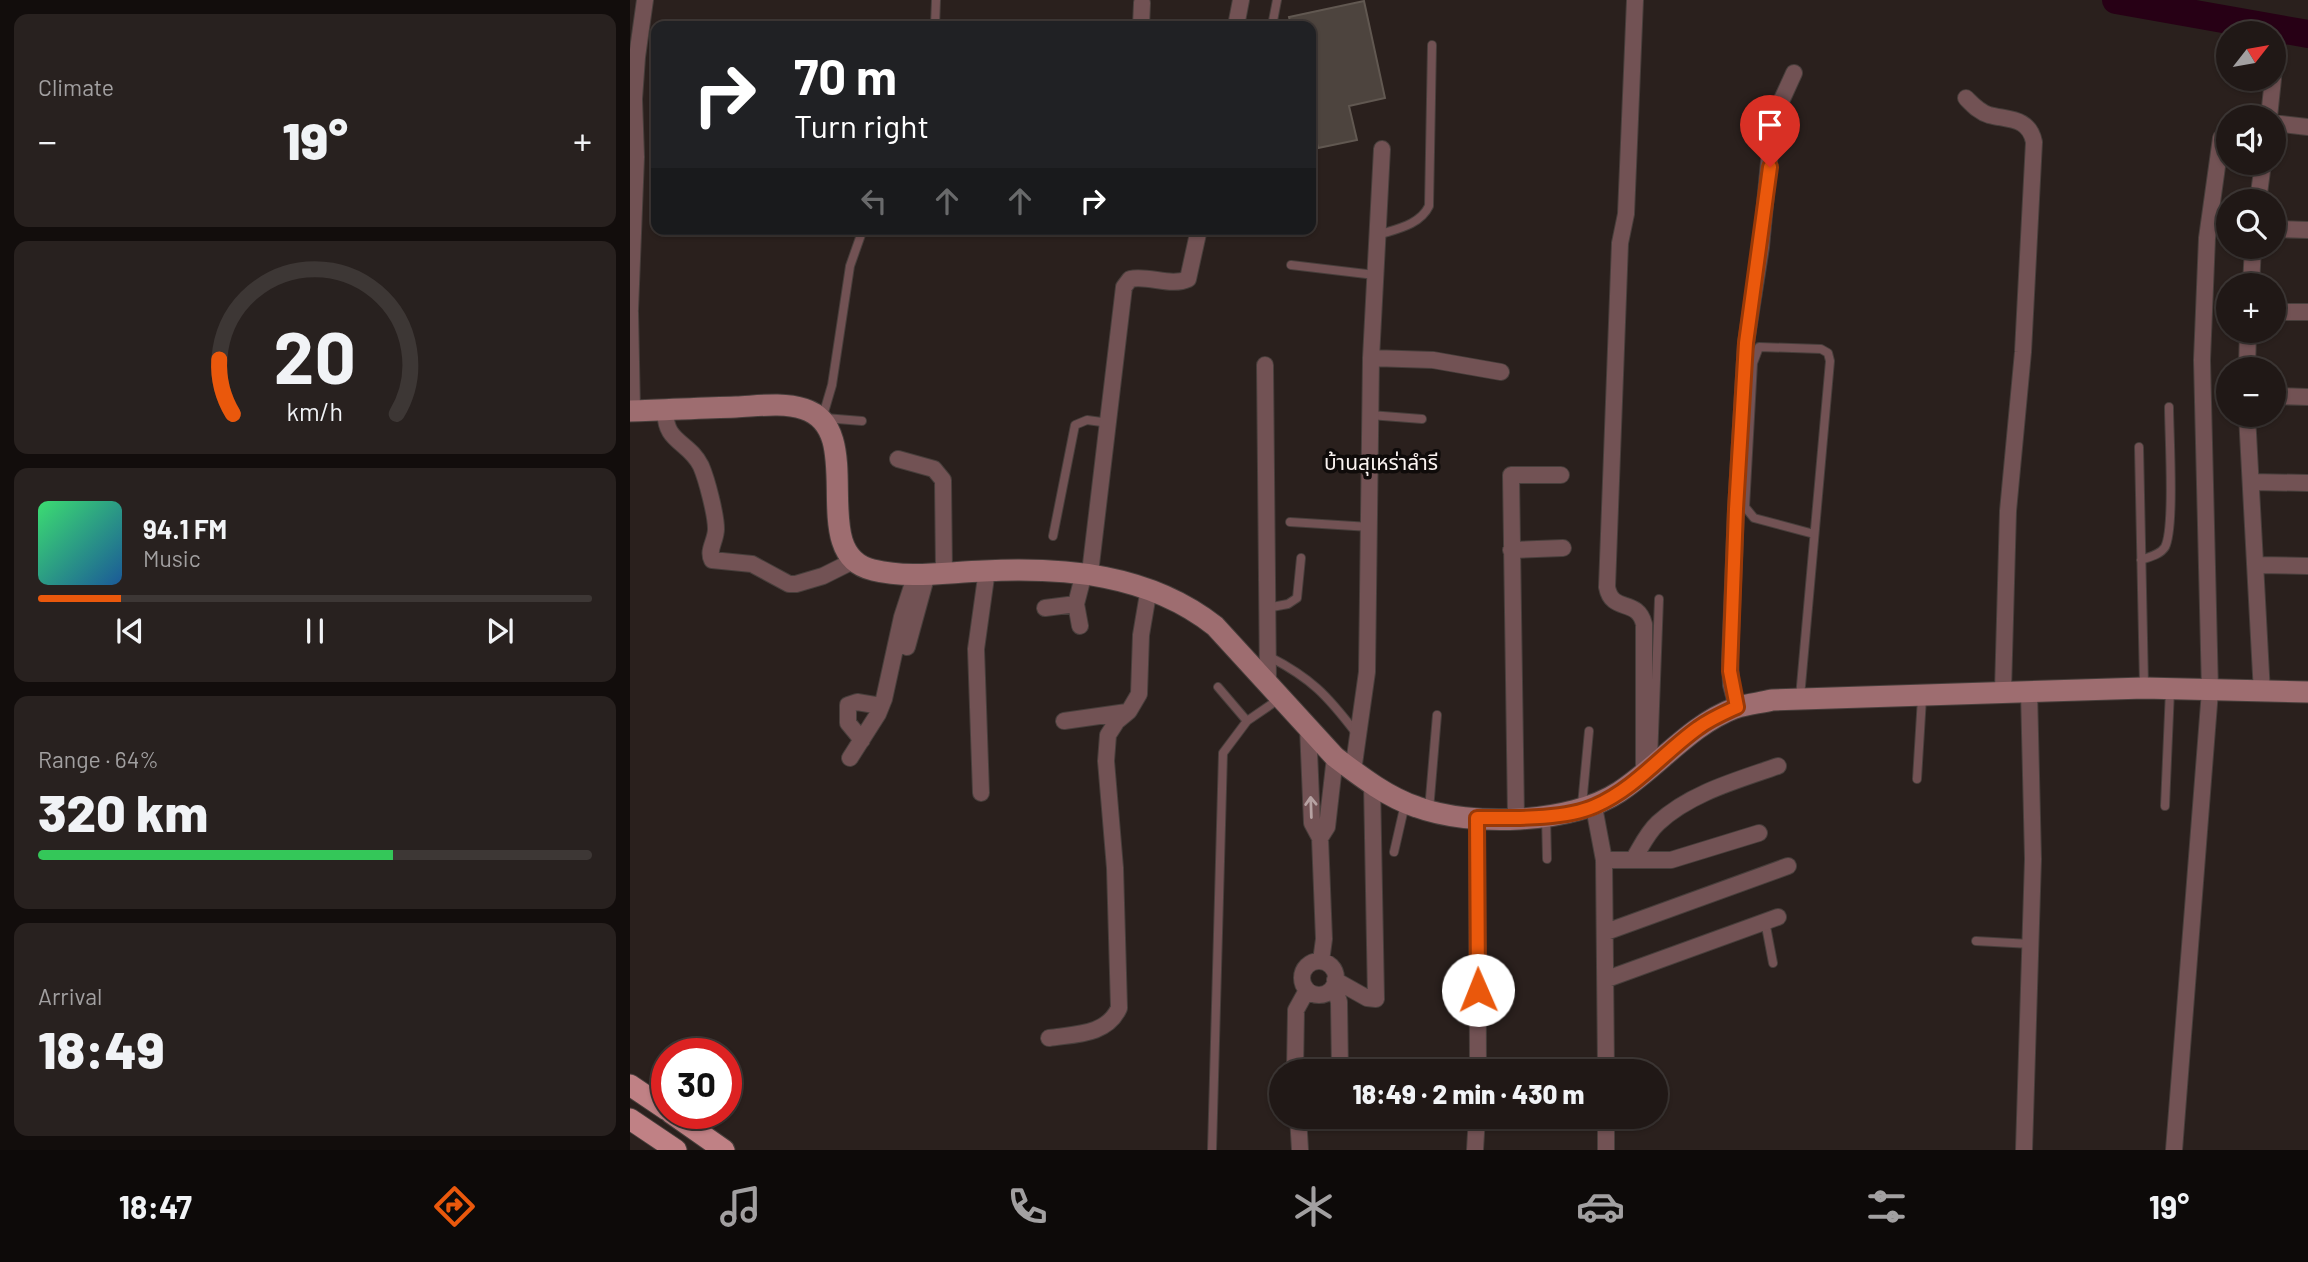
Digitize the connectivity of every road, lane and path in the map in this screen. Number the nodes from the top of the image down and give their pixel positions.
1 (645, 0) edge
2 (936, 0) edge
3 (1241, 0) edge
4 (1277, 0) edge
5 (1635, 0) edge
6 (1142, 3) dead end
7 (935, 21) edge
8 (1141, 21) edge
9 (1237, 21) edge
10 (1273, 21) edge
11 (1432, 45) dead end
12 (1794, 72) dead end
13 (1966, 98) dead end
14 (2286, 124) edge
15 (2308, 127) edge
16 (1382, 149) dead end
17 (2216, 174) edge
18 (2286, 229) edge
19 (2308, 230) edge
20 (861, 235) edge
21 (1198, 235) edge
22 (1378, 235) junction
23 (1290, 265) dead end
24 (1375, 275) junction
25 (630, 311) edge
26 (2286, 312) edge
27 (2308, 312) edge
28 (1371, 358) junction
29 (1265, 365) dead end
30 (1502, 372) dead end
31 (2286, 396) edge
32 (2308, 397) edge
33 (2169, 407) dead end
34 (666, 410) junction
35 (631, 411) edge
36 (1370, 415) junction
37 (1422, 419) dead end
38 (823, 421) junction
39 (862, 421) dead end
40 (1109, 423) junction
41 (2248, 427) edge
42 (2139, 447) dead end
43 (898, 459) dead end
44 (1561, 475) dead end
45 (2251, 482) junction
46 (2308, 483) edge
47 (1290, 522) dead end
48 (1370, 527) junction
49 (1814, 534) junction
50 (1054, 536) dead end
51 (1563, 548) dead end
52 (1511, 550) junction
53 (1301, 558) dead end
54 (855, 560) junction
55 (2141, 560) junction
56 (2255, 565) junction
57 (2308, 566) edge
58 (987, 570) junction
59 (1087, 573) junction
60 (929, 574) junction
61 (1149, 588) junction
62 (1659, 599) dead end
63 (1076, 604) junction
64 (1045, 608) dead end
65 (1267, 608) junction
66 (1080, 626) dead end
67 (907, 647) dead end
68 (1268, 656) junction
69 (1218, 687) dead end
70 (2144, 688) junction
71 (2170, 689) junction
72 (1275, 690) junction
73 (2003, 691) junction
74 (2029, 691) junction
75 (2210, 691) junction
76 (2262, 692) junction
77 (2308, 692) edge
78 (1922, 694) junction
79 (1800, 699) junction
80 (881, 706) junction
81 (1737, 707) junction
82 (1129, 711) junction
83 (1437, 715) dead end
84 (1064, 721) dead end
85 (1247, 721) junction
86 (1308, 727) junction
87 (1589, 731) dead end
88 (1360, 738) junction
89 (862, 740) junction
90 (1335, 757) junction
91 (850, 758) dead end
92 (1778, 766) dead end
93 (1353, 771) junction
94 (1649, 771) junction
95 (1917, 779) dead end
96 (1371, 783) junction
97 (981, 793) dead end
98 (1405, 802) junction
99 (2165, 806) dead end
100 (1587, 808) junction
101 (1429, 811) junction
102 (1546, 815) junction
103 (1516, 817) junction
104 (1477, 818) junction
105 (1759, 833) dead end
106 (1320, 838) junction
107 (1394, 852) dead end
108 (1547, 859) dead end
109 (1604, 860) junction
110 (1633, 860) junction
111 (1788, 866) dead end
112 (1772, 919) joint
113 (1606, 932) junction
114 (1976, 941) dead end
115 (2031, 944) junction
116 (1321, 961) junction
117 (1773, 963) dead end
118 (1607, 979) junction
119 (1335, 983) junction
120 (1307, 990) junction
121 (1049, 1038) dead end
122 (1295, 1059) edge
123 (1340, 1059) edge
124 (1478, 1059) edge
125 (1606, 1059) edge
126 (630, 1085) edge
127 (651, 1100) edge
128 (630, 1119) edge
129 (694, 1129) edge
130 (1299, 1129) edge
131 (1476, 1129) edge
132 (1606, 1129) edge
133 (676, 1150) edge
134 (724, 1150) edge
135 (1212, 1150) edge
136 (1300, 1150) edge
137 (1475, 1150) edge
138 (1606, 1150) edge
139 (2024, 1150) edge
140 (2174, 1150) edge

1 - 25 street
2 - 7 lane
3 - 9 street
4 - 10 lane
5 - 94 street
6 - 8 street
11 - 22 lane
12 - 81 street
13 - 73 street
14 - 15 street
16 - 22 street
17 - 75 street
18 - 19 street
20 - 38 lane
21 - 40 street
22 - 24 street
23 - 24 lane
24 - 28 street
25 - 35 street
26 - 27 street
28 - 30 street
28 - 36 street
29 - 65 street
31 - 32 street
33 - 55 lane
34 - 35 street
34 - 38 street
34 - 54 street
36 - 37 lane
36 - 48 street
38 - 39 lane
38 - 54 street
40 - 50 lane
40 - 59 street
41 - 45 street
42 - 55 lane
43 - 60 street
44 - 52 street
45 - 46 street
45 - 56 street
47 - 48 lane
48 - 88 street
49 - 49 lane
49 - 79 lane
51 - 52 street
52 - 103 street
53 - 65 lane
54 - 60 street
55 - 70 lane
56 - 57 street
56 - 76 street
58 - 59 street
58 - 60 street
58 - 97 street
59 - 61 street
59 - 63 street
60 - 67 street
60 - 80 street
61 - 72 street
61 - 82 street
62 - 94 lane
63 - 64 street
63 - 66 street
65 - 68 street
68 - 72 street
68 - 88 lane
69 - 85 lane
70 - 71 street
70 - 74 street
71 - 75 street
71 - 99 lane
72 - 85 lane
72 - 86 street
73 - 74 street
73 - 78 street
74 - 115 street
75 - 76 street
75 - 140 street
76 - 77 street
78 - 79 street
78 - 95 lane
79 - 81 street
80 - 89 street
80 - 89 street
81 - 94 street
82 - 84 street
82 - 121 street
83 - 101 lane
85 - 135 lane
86 - 90 street
106 -> 86 street
87 - 100 lane
88 - 93 street
89 - 91 street
90 - 93 street
90 - 106 street
92 - 110 street
93 - 96 street
94 - 100 street
96 - 98 street
96 - 119 street
98 - 101 street
98 - 107 lane
100 - 102 street
100 - 109 street
101 - 104 street
102 - 103 street
102 - 108 lane
103 - 104 street
104 - 124 street
105 - 110 street
106 - 116 street
109 - 110 street
109 - 113 street
111 - 113 street
112 - 117 lane
112 - 118 street
113 - 118 street
114 - 115 lane
115 - 139 street
116 - 119 street
116 - 120 street
118 - 125 street
119 - 120 street
119 - 123 street
120 - 122 street
126 - 127 main road
128 - 133 main road
129 - 134 main road
130 - 136 street
131 - 137 street
132 - 138 street

